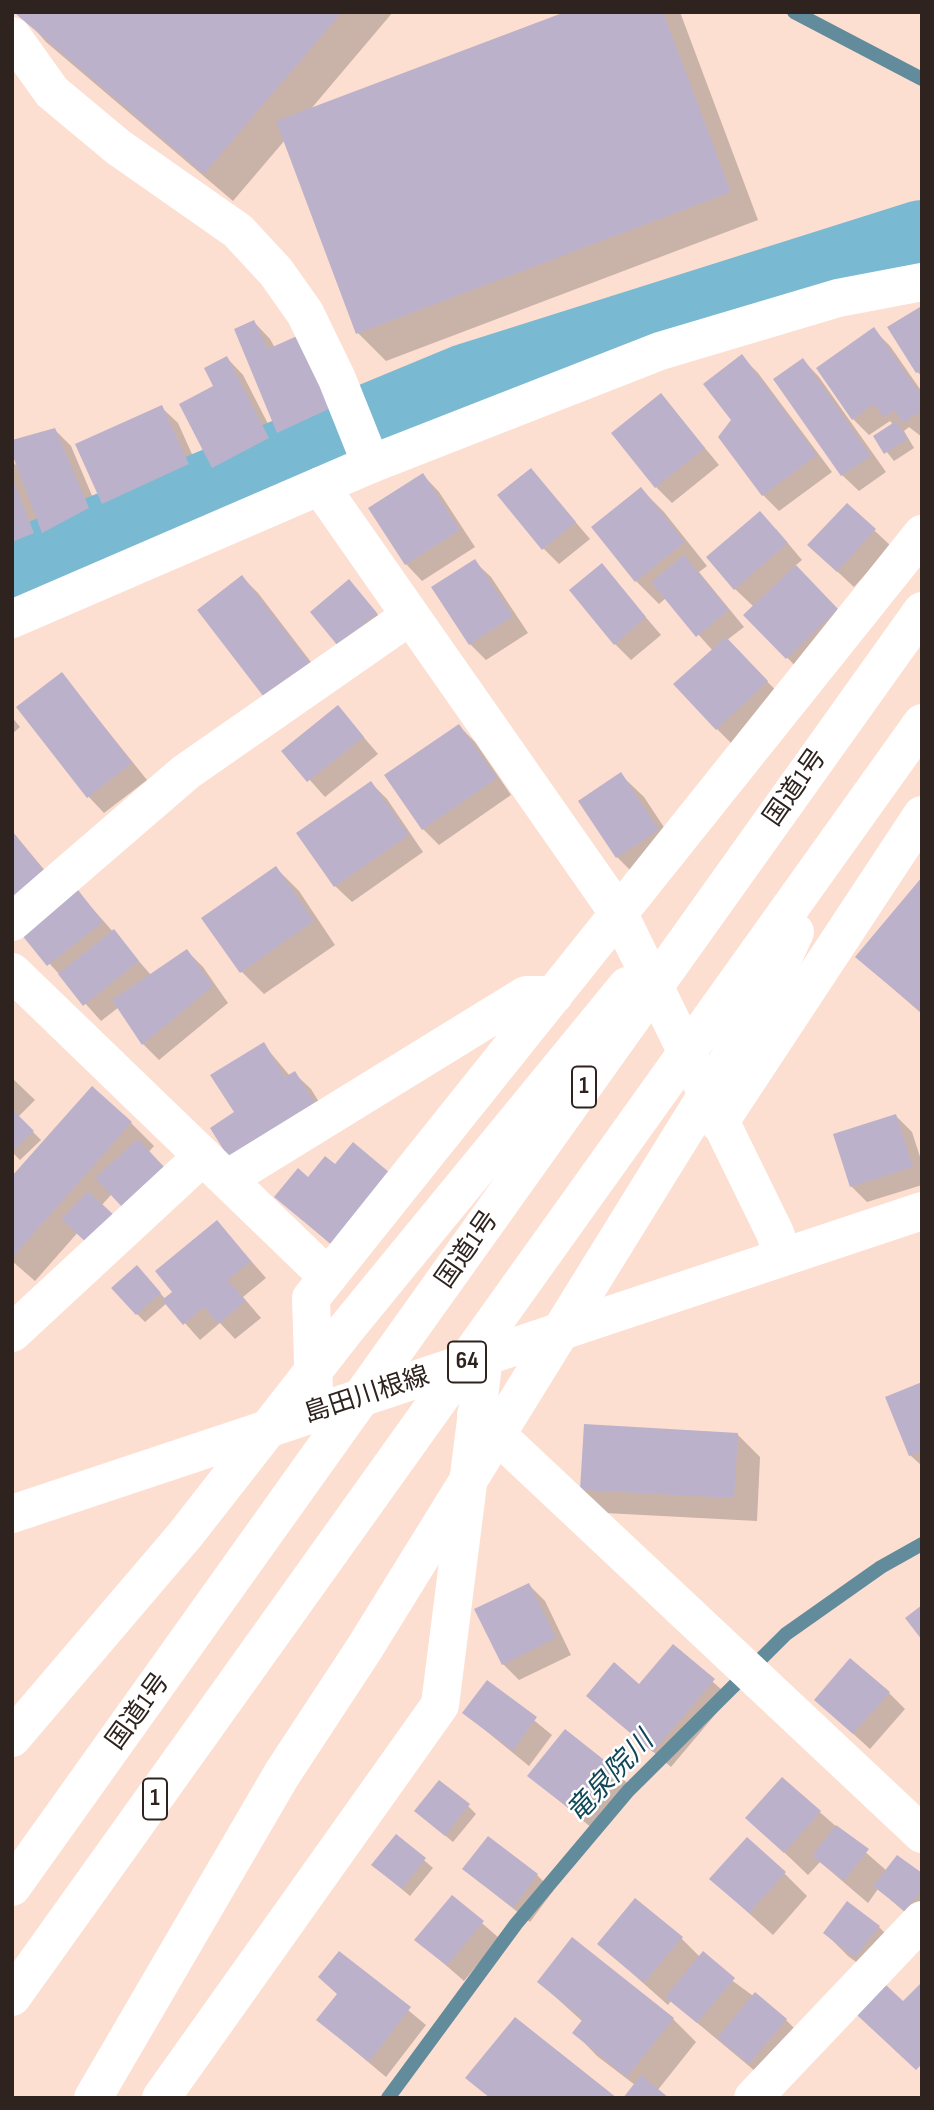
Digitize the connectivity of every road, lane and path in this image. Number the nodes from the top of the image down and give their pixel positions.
1 (12, 36) edge
2 (922, 282) edge
3 (371, 464) junction
4 (320, 486) junction
5 (922, 534) edge
6 (922, 611) edge
7 (411, 616) junction
8 (12, 619) edge
9 (922, 723) edge
10 (822, 751) junction
11 (922, 816) edge
12 (836, 844) junction
13 (619, 914) junction
14 (12, 922) edge
15 (12, 972) edge
16 (554, 995) junction
17 (719, 1123) junction
18 (215, 1168) junction
19 (922, 1211) edge
20 (783, 1257) junction
21 (328, 1277) junction
22 (12, 1333) edge
23 (484, 1357) junction
24 (315, 1413) junction
25 (475, 1415) junction
26 (12, 1514) edge
27 (12, 1738) edge
28 (922, 1834) edge
29 (12, 1887) edge
30 (922, 1920) edge
31 (12, 1997) edge
32 (93, 2098) edge
33 (161, 2098) edge
34 (753, 2098) edge

1 - 3 main road
2 - 3 main road
3 - 4 main road
4 - 7 main road
4 - 8 main road
5 - 13 main road
6 - 10 main road, 国道1号 / 1
7 - 13 main road
7 - 14 main road
9 - 12 main road, 1
10 - 27 main road
10 - 29 main road, 国道1号 / 1
11 - 17 main road
12 - 31 main road, 1
12 - 32 main road
13 - 16 main road
13 - 17 main road
15 - 18 main road
16 - 18 main road
16 - 21 main road
17 - 20 main road
18 - 21 main road
18 - 22 main road
19 - 20 main road, 島田川根線 / 64
20 - 23 main road, 島田川根線 / 64
21 - 24 main road
23 - 24 main road, 島田川根線 / 64
23 - 25 main road
24 - 26 main road, 島田川根線 / 64
25 - 28 main road
25 - 33 main road
30 - 34 main road

